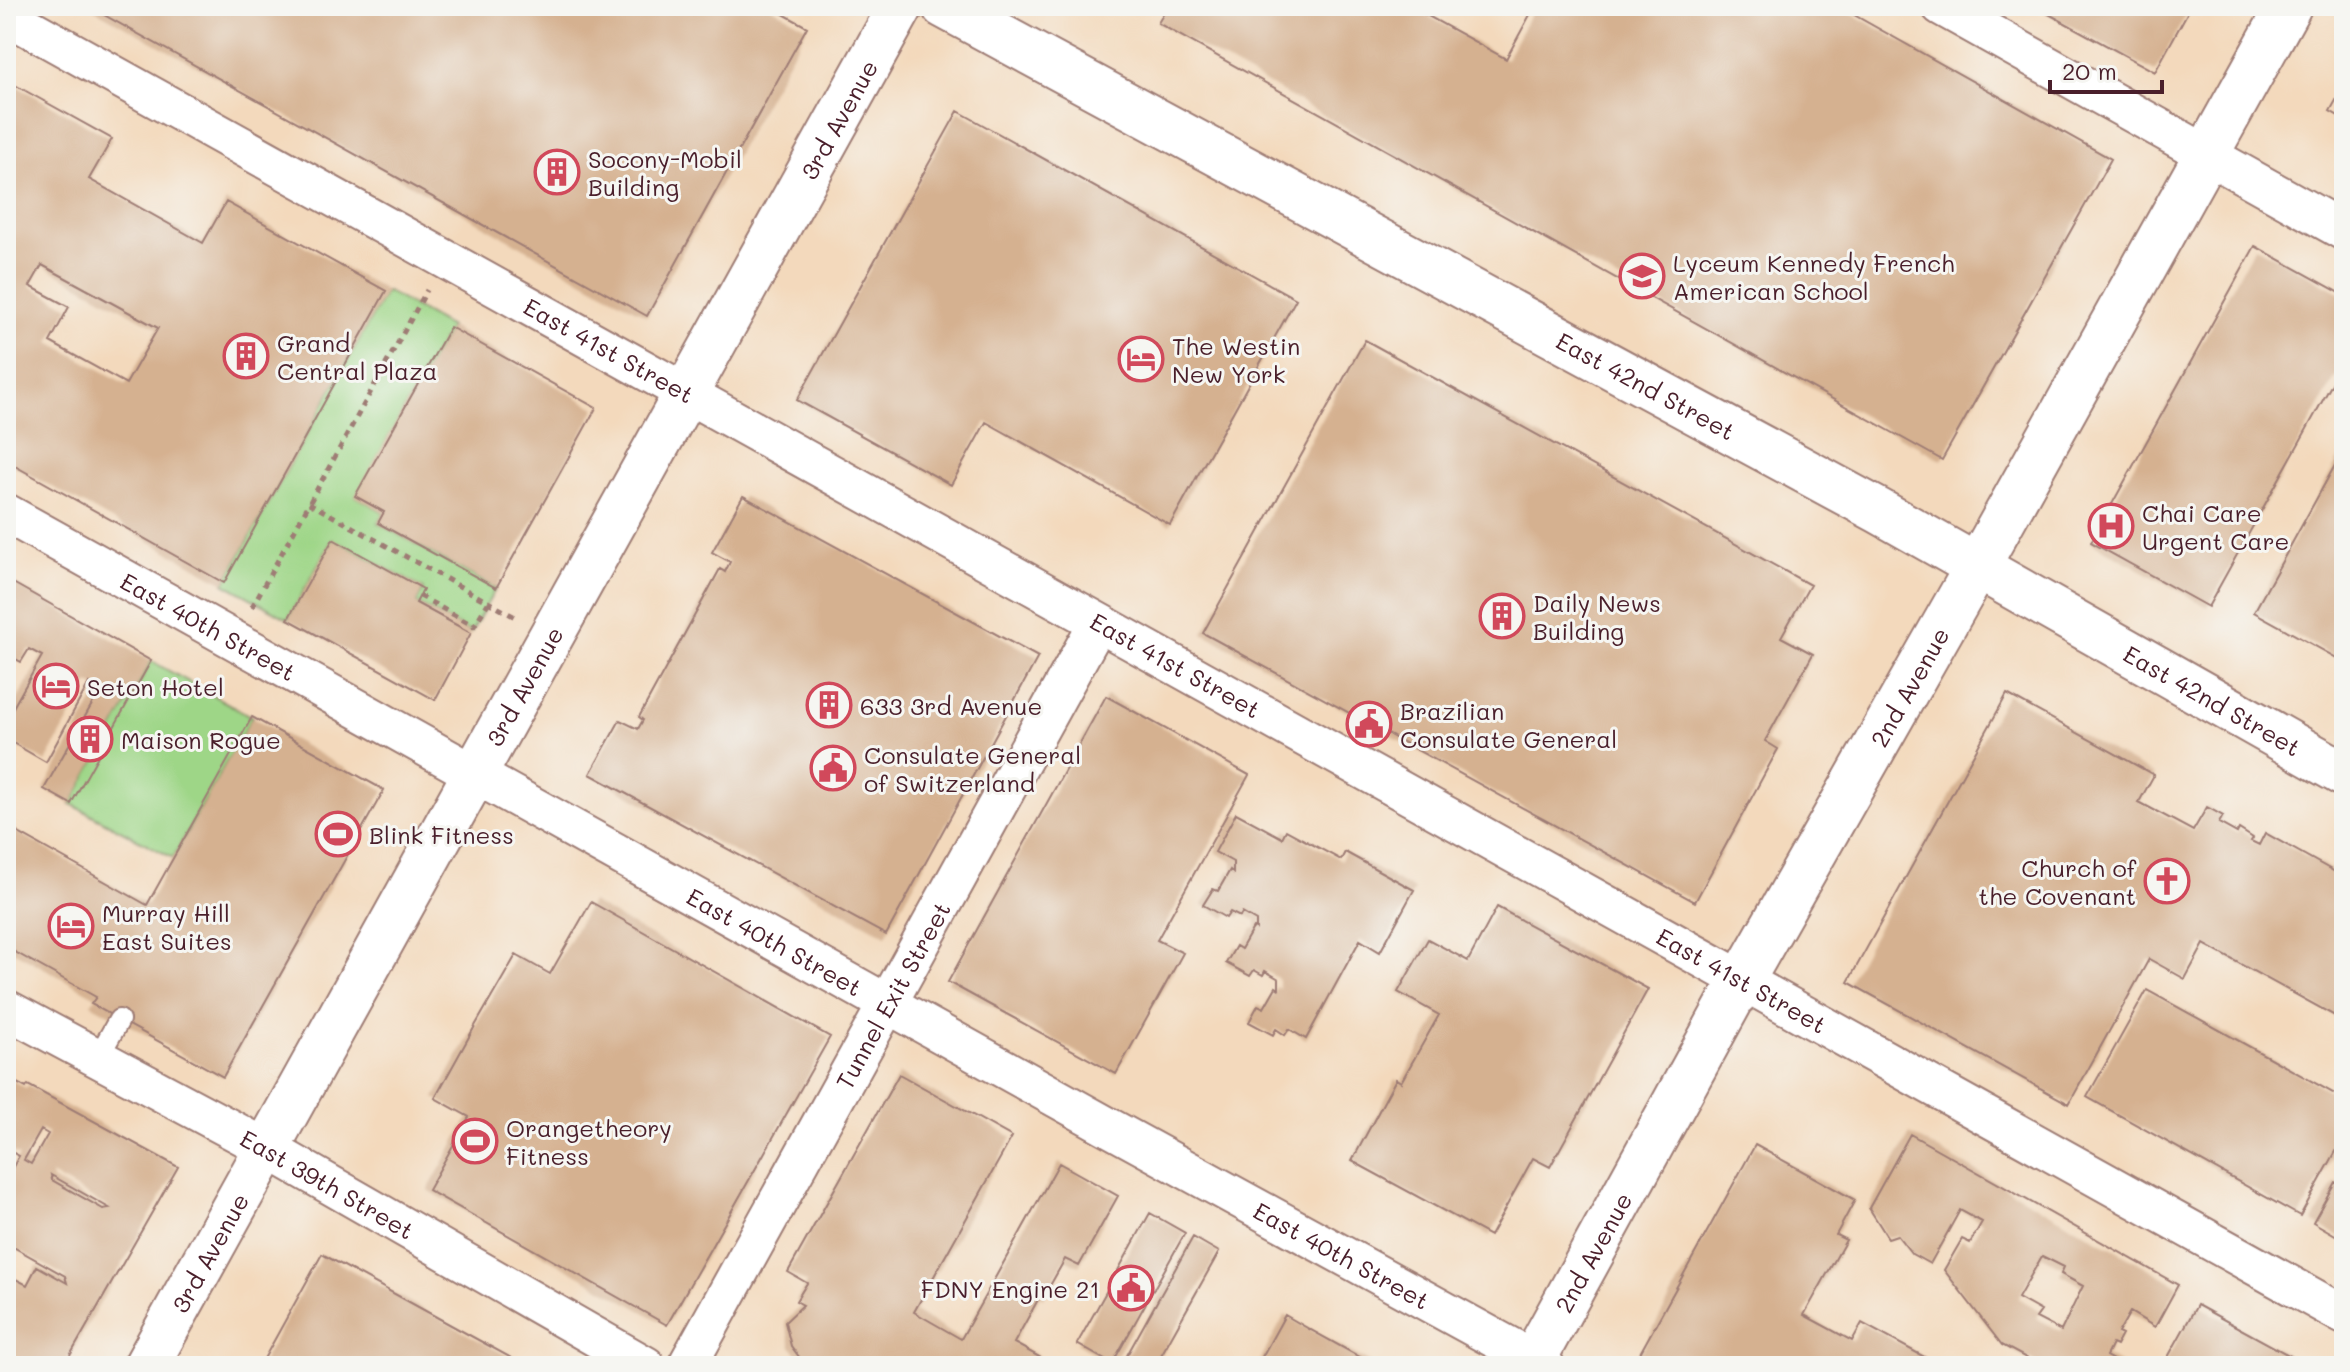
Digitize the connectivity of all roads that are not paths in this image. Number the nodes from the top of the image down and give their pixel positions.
1 (901, 6) edge
2 (944, 6) edge
3 (1941, 6) edge
4 (2289, 6) edge
5 (6, 15) edge
6 (2208, 155) junction
7 (2344, 231) edge
8 (686, 392) junction
9 (6, 513) edge
10 (1977, 567) junction
11 (1098, 623) junction
12 (475, 773) junction
13 (2344, 774) edge
14 (1742, 980) junction
15 (889, 1005) junction
16 (6, 1009) edge
17 (119, 1020) dead end
18 (97, 1059) junction
19 (266, 1148) junction
20 (2344, 1315) edge
21 (1536, 1364) edge
22 (146, 1366) edge
23 (646, 1366) edge
24 (687, 1366) edge

1 - 8 main road, 3rd Avenue
2 - 10 main road, East 42nd Street
3 - 6 street
4 - 6 main road, 2nd Avenue
5 - 8 street, East 41st Street
6 - 7 street
6 - 10 main road, 2nd Avenue
8 - 11 street, East 41st Street
8 - 12 main road, 3rd Avenue
9 - 12 street, East 40th Street
10 - 13 main road, East 42nd Street
10 - 14 main road, 2nd Avenue
11 - 14 street, East 41st Street
11 - 15 street, Tunnel Exit Street
12 - 15 street, East 40th Street
12 - 19 main road, 3rd Avenue
14 - 20 street, East 41st Street
14 - 21 main road, 2nd Avenue
15 - 21 street, East 40th Street
15 - 24 street, Tunnel Exit Street
16 - 18 street, East 39th Street
17 - 18 lane
18 - 19 street, East 39th Street
19 - 22 main road, 3rd Avenue
19 - 23 street, East 39th Street

